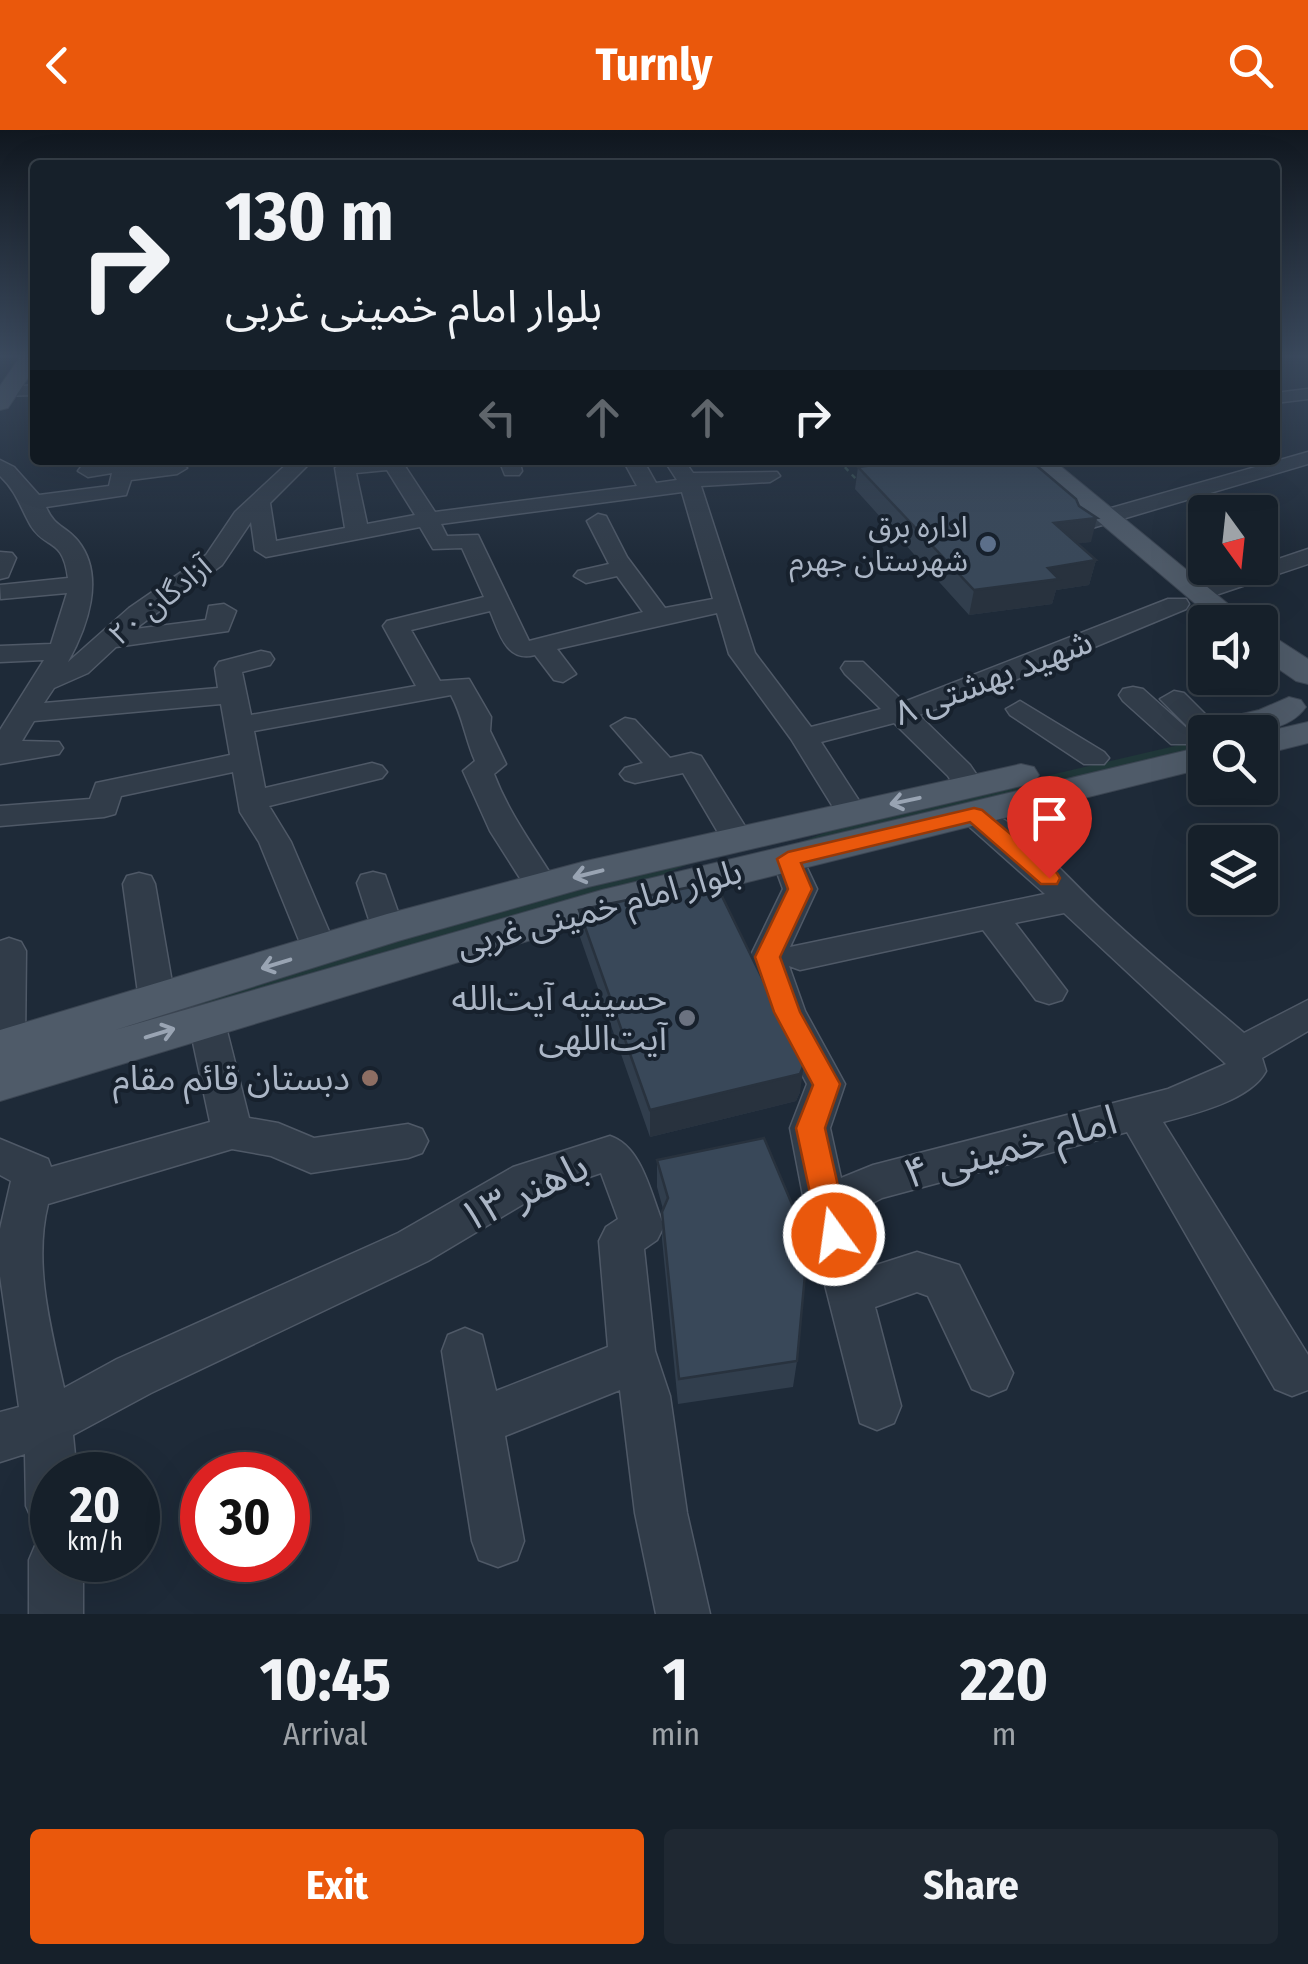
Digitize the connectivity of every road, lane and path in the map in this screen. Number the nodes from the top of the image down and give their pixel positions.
1 (1308, 458) edge
2 (355, 465) edge
3 (636, 465) edge
4 (843, 465) edge
5 (1018, 465) edge
6 (1043, 465) edge
7 (0, 466) edge
8 (296, 466) edge
9 (403, 466) edge
10 (177, 468) dead end
11 (88, 471) dead end
12 (684, 475) edge
13 (770, 476) dead end
14 (120, 481) edge
15 (860, 484) edge
16 (649, 489) junction
17 (33, 502) junction
18 (259, 502) junction
19 (428, 519) junction
20 (1095, 520) junction
21 (598, 521) dead end
22 (702, 524) junction
23 (357, 532) junction
24 (1308, 556) edge
25 (623, 568) junction
26 (586, 576) dead end
27 (82, 584) junction
28 (0, 592) edge
29 (1188, 599) junction
30 (499, 601) junction
31 (728, 604) junction
32 (1192, 605) edge
33 (1200, 605) edge
34 (224, 610) dead end
35 (658, 616) junction
36 (111, 640) junction
37 (533, 648) junction
38 (62, 650) junction
39 (0, 654) edge
40 (742, 654) junction
41 (261, 660) dead end
42 (854, 668) dead end
43 (1278, 668) edge
44 (564, 674) dead end
45 (1278, 683) edge
46 (432, 691) junction
47 (234, 694) junction
48 (1132, 695) dead end
49 (26, 698) edge
50 (1174, 699) dead end
51 (1301, 701) edge
52 (1020, 710) dead end
53 (897, 712) junction
54 (1275, 715) edge
55 (1188, 720) edge
56 (239, 725) junction
57 (1278, 725) edge
58 (625, 726) dead end
59 (1188, 731) edge
60 (804, 736) junction
61 (1188, 741) edge
62 (1188, 743) edge
63 (49, 748) dead end
64 (1, 753) edge
65 (1094, 758) junction
66 (246, 760) junction
67 (372, 772) dead end
68 (254, 800) junction
69 (972, 801) junction
70 (852, 813) junction
71 (0, 816) edge
72 (764, 843) junction
73 (373, 883) dead end
74 (140, 884) dead end
75 (542, 886) junction
76 (1071, 900) junction
77 (990, 916) junction
78 (387, 929) junction
79 (320, 950) junction
80 (9, 951) dead end
81 (800, 957) dead end
82 (1049, 991) dead end
83 (158, 1000) junction
84 (1308, 1014) edge
85 (206, 1019) junction
86 (1241, 1052) junction
87 (2, 1059) edge
88 (1136, 1112) junction
89 (232, 1132) junction
90 (408, 1141) dead end
91 (0, 1156) edge
92 (32, 1190) junction
93 (826, 1206) junction
94 (851, 1294) junction
95 (465, 1351) dead end
96 (636, 1364) junction
97 (989, 1373) dead end
98 (1292, 1373) dead end
99 (877, 1406) dead end
100 (478, 1423) junction
101 (24, 1430) edge
102 (498, 1542) dead end
103 (56, 1582) edge
104 (56, 1614) edge
105 (683, 1614) edge

1 - 20 street
2 - 8 street
2 - 9 street
2 - 23 street
3 - 16 street
4 - 15 path
5 - 20 main road
6 - 20 main road
7 - 17 street
8 - 18 street, آزادگان ۲۰
9 - 19 street
10 - 14 street
11 - 14 street
12 - 13 street
12 - 16 street
12 - 22 street
14 - 17 street
16 - 19 street
17 - 27 street
18 - 23 street
18 - 36 street, آزادگان ۲۰
19 - 23 street
19 - 30 street
20 - 29 main road
21 - 25 street
22 - 31 street
22 - 40 street
24 - 29 street, شهید بهشتی ۸
25 - 26 street
25 - 35 street
27 - 28 street
27 - 38 street
29 - 32 main road
29 - 33 main road
29 - 53 street, شهید بهشتی ۸
30 - 37 street
30 - 46 street
31 - 35 street
31 - 40 street
34 - 36 street
35 - 37 street
36 - 49 street, آزادگان ۲۰
37 - 44 street
38 - 39 street
38 - 49 street
40 - 60 street
41 - 47 street
42 - 53 street
43 - 51 main road
45 - 51 main road
46 - 56 street
46 - 75 street
47 - 49 street
47 - 56 street
48 - 59 street
49 - 64 street
50 - 55 street
51 - 54 main road, بلوار امام خمینی غربی
51 - 57 main road
52 - 65 street
53 - 60 street, شهید بهشتی ۸
53 - 69 street
56 - 66 street
58 - 72 street
60 - 70 street
61 - 65 main road, بلوار امام خمینی غربی
62 - 69 main road, بلوار امام خمینی غربی
63 - 64 street
65 - 69 main road, بلوار امام خمینی غربی
66 - 68 street
66 - 71 street
67 - 68 street
68 - 79 street
69 -> 70 main road, بلوار امام خمینی غربی
69 - 72 main road, بلوار امام خمینی غربی
69 - 76 street
70 - 72 main road, بلوار امام خمینی غربی
72 -> 75 main road, بلوار امام خمینی غربی
72 - 85 main road, بلوار امام خمینی غربی
72 - 93 street
73 - 78 street
74 - 83 street
75 - 78 main road, بلوار امام خمینی غربی
76 - 77 street
76 - 86 street
77 - 81 street
77 - 82 street
78 - 79 main road, بلوار امام خمینی غربی
79 -> 83 main road, بلوار امام خمینی غربی
80 - 87 street
83 - 87 main road, بلوار امام خمینی غربی
84 - 86 street
87 -> 85 main road, بلوار امام خمینی غربی
85 - 89 street
86 - 88 street, امام خمینی ۴
88 - 93 street, امام خمینی ۴
88 - 98 street
89 - 90 street
89 - 92 street
91 - 92 street
92 - 101 street
93 - 94 street
94 - 97 street
94 - 99 street
95 - 100 street
96 - 100 street
96 - 101 street, باهنر ۱۳
96 - 105 street, باهنر ۱۳
100 - 102 street
103 - 104 street

